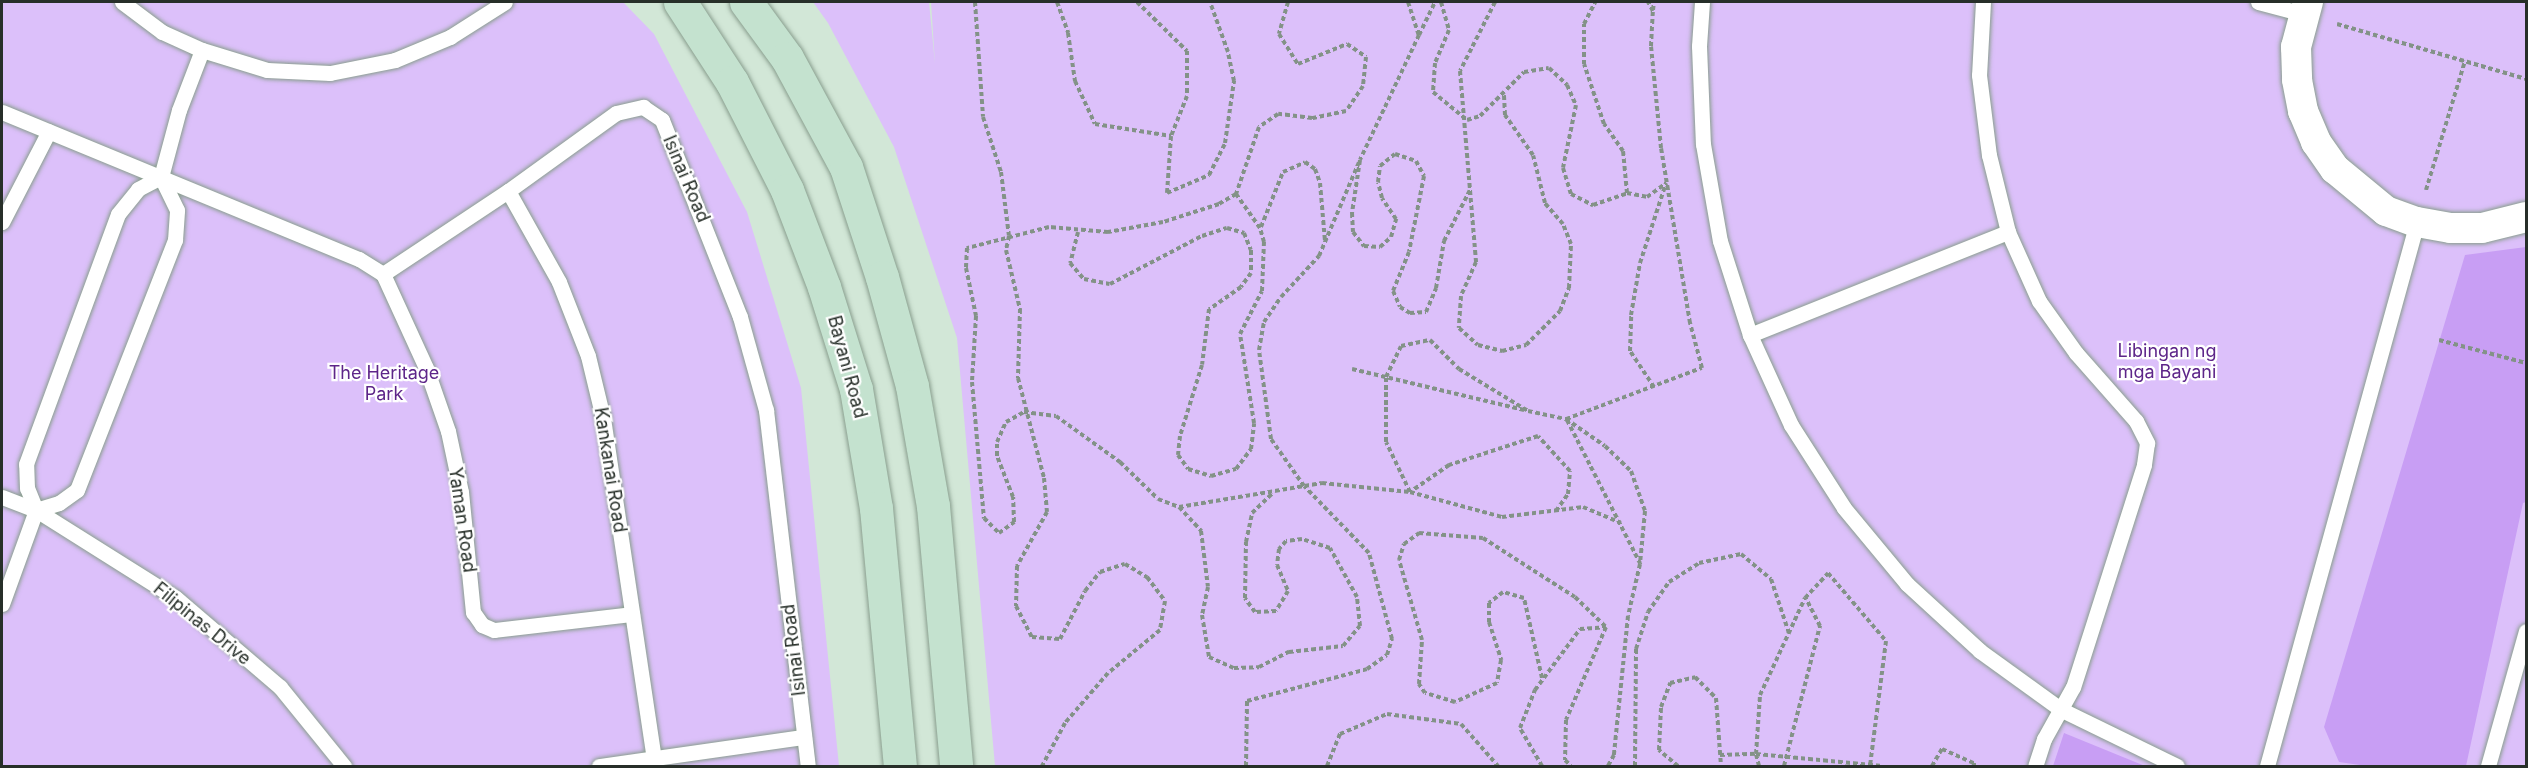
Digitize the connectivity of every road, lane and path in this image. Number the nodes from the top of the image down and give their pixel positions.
1 (122, 2) edge
2 (504, 2) edge
3 (680, 2) edge
4 (746, 2) edge
5 (975, 2) edge
6 (1057, 2) edge
7 (1137, 2) edge
8 (1210, 2) edge
9 (1288, 2) edge
10 (1408, 2) edge
11 (1435, 2) edge
12 (1441, 2) edge
13 (1495, 2) edge
14 (1595, 2) edge
15 (1648, 2) edge
16 (1654, 2) edge
17 (1702, 2) edge
18 (1983, 2) edge
19 (2258, 2) edge
20 (2305, 8) edge
21 (1653, 11) junction
22 (1419, 35) junction
23 (202, 50) junction
24 (2465, 61) junction
25 (2526, 79) edge
26 (1504, 95) junction
27 (2, 112) edge
28 (1467, 120) junction
29 (49, 131) junction
30 (1171, 136) junction
31 (1360, 160) junction
32 (161, 177) junction
33 (1667, 183) junction
34 (1470, 190) junction
35 (508, 192) junction
36 (1627, 193) junction
37 (1236, 194) junction
38 (2526, 217) edge
39 (2, 222) edge
40 (2417, 222) junction
41 (1260, 228) junction
42 (1078, 232) junction
43 (2008, 232) junction
44 (1009, 236) junction
45 (1325, 242) junction
46 (383, 274) junction
47 (1750, 335) junction
48 (2439, 340) dead end
49 (2526, 363) edge
50 (1352, 369) dead end
51 (1386, 376) junction
52 (1654, 387) junction
53 (1528, 411) junction
54 (1024, 412) junction
55 (1566, 419) junction
56 (1304, 486) junction
57 (1274, 492) junction
58 (1410, 492) junction
59 (2, 497) edge
60 (1179, 507) junction
61 (36, 510) junction
62 (1556, 512) junction
63 (1621, 523) junction
64 (1640, 564) junction
65 (1806, 598) junction
66 (2, 603) edge
67 (632, 614) junction
68 (1606, 627) junction
69 (2526, 631) edge
70 (1789, 633) junction
71 (1542, 678) junction
72 (2060, 709) junction
73 (804, 737) junction
74 (1756, 754) junction
75 (1720, 755) junction
76 (1785, 757) junction
77 (654, 763) edge
78 (344, 766) edge
79 (599, 766) edge
80 (808, 766) edge
81 (900, 766) edge
82 (956, 766) edge
83 (1042, 766) edge
84 (1246, 766) edge
85 (1327, 766) edge
86 (1498, 766) edge
87 (1542, 766) edge
88 (1571, 766) edge
89 (1608, 766) edge
90 (1635, 766) edge
91 (1678, 766) edge
92 (1721, 766) edge
93 (1759, 766) edge
94 (1784, 766) edge
95 (1870, 766) edge
96 (1882, 766) edge
97 (1932, 766) edge
98 (1974, 766) edge
99 (2035, 766) edge
100 (2177, 766) edge
101 (2267, 766) edge
102 (2488, 766) edge

1 - 23 lane
2 - 23 lane
3 - 81 main road, Bayani Road
4 - 82 main road
5 - 44 path
6 - 30 path
7 - 30 path
8 - 30 path
9 - 37 path
10 - 22 path
11 - 22 path
12 - 28 path
13 - 28 path
14 - 36 path
15 - 21 path
16 - 21 path
17 - 47 lane
18 - 43 lane
19 - 20 lane
20 - 24 path
20 - 40 street
21 - 33 path
22 - 31 path
23 - 32 lane
24 - 25 path
24 - 40 path
26 - 28 path
26 - 34 path
26 - 36 path
27 - 29 lane
28 - 34 path
29 - 32 lane
29 - 39 lane
31 - 34 path
31 - 45 path
32 - 46 lane
32 - 61 lane
32 - 61 lane
33 - 36 path
33 - 52 path
33 - 52 path
35 - 46 lane, Isinai Road
35 - 67 lane, Kankanai Road
35 - 73 lane, Isinai Road
37 - 41 path
37 - 42 path
38 - 40 street
40 - 101 lane
41 - 42 path
41 - 45 path
42 - 44 path
43 - 47 lane
43 - 72 lane
44 - 54 path
44 - 54 path
45 - 56 path
46 - 67 lane, Yaman Road
47 - 72 lane
48 - 49 path
50 - 51 path
51 - 53 path
51 - 53 path
51 - 58 path
52 - 55 path
53 - 55 path
54 - 60 path
54 - 83 path
55 - 63 path
55 - 64 path
56 - 57 path
56 - 58 path
56 - 84 path
57 - 60 path
57 - 60 path
58 - 62 path
58 - 62 path
59 - 61 lane, Filipinas Drive
61 - 66 lane
61 - 78 lane, Filipinas Drive
62 - 63 path
63 - 64 path
64 - 89 path
65 - 70 path
65 - 76 path
65 - 95 path
67 - 77 lane, Kankanai Road
68 - 71 path
68 - 71 path
68 - 88 path
69 - 102 lane
70 - 74 path
70 - 90 path
71 - 87 path
72 - 99 lane
72 - 100 lane
73 - 77 lane
73 - 80 lane, Isinai Road
74 - 75 path
74 - 76 path
74 - 93 path
75 - 91 path
75 - 92 path
76 - 94 path
76 - 95 path
77 - 79 lane
85 - 86 path
95 - 96 path
97 - 98 path

